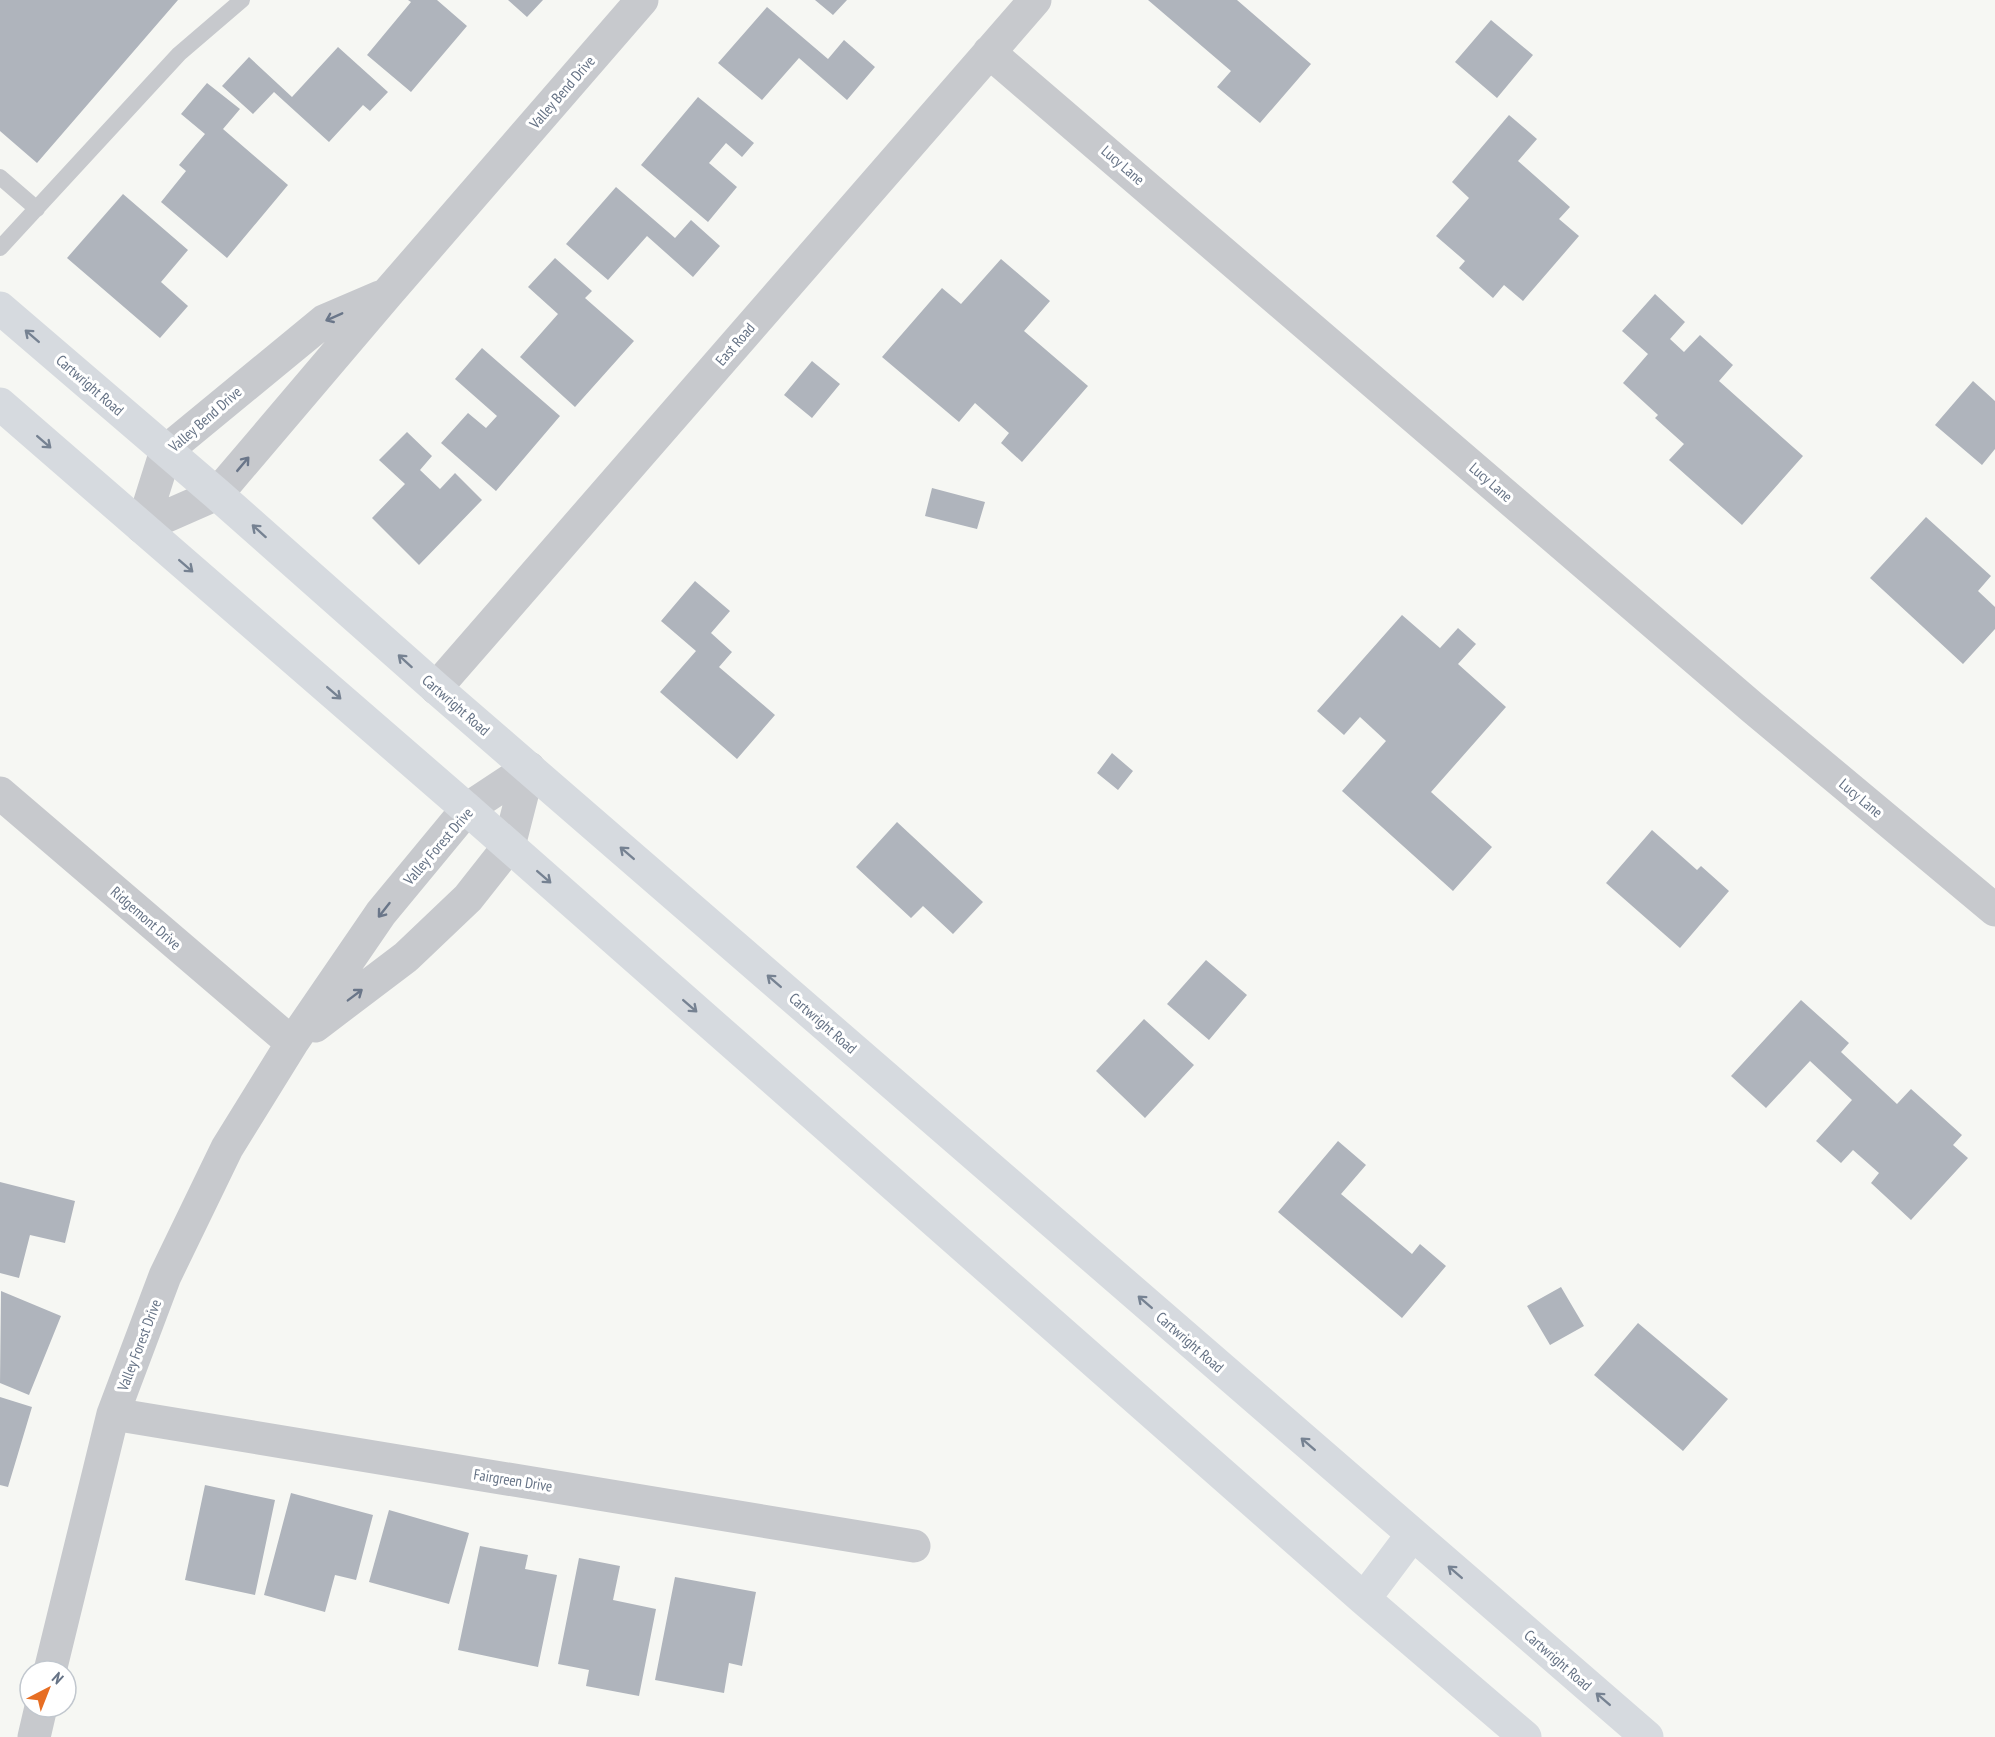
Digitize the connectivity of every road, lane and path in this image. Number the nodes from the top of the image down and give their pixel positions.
1 (242, 0) edge
2 (642, 0) edge
3 (1035, 0) edge
4 (989, 52) junction
5 (0, 177) edge
6 (37, 209) junction
7 (0, 248) edge
8 (387, 294) junction
9 (0, 308) edge
10 (0, 404) edge
11 (166, 451) junction
12 (217, 494) junction
13 (142, 527) junction
14 (436, 688) junction
15 (529, 768) junction
16 (0, 794) edge
17 (467, 809) junction
18 (509, 846) junction
19 (1995, 910) edge
20 (292, 1044) junction
21 (113, 1414) junction
22 (1412, 1535) junction
23 (914, 1546) dead end
24 (1364, 1599) junction
25 (53, 1659) edge
26 (38, 1719) edge
27 (34, 1737) edge
28 (1525, 1737) edge
29 (1647, 1737) edge

1 - 6 lane
2 - 8 street, Valley Bend Drive
3 - 4 street, East Road
4 - 14 street, East Road
4 - 19 street, Lucy Lane
5 - 6 lane
6 - 7 lane
8 -> 11 street, Valley Bend Drive
12 -> 8 street, Valley Bend Drive
11 -> 9 main road, Cartwright Road
10 -> 13 main road
11 - 12 main road, Cartwright Road
11 - 13 street, Valley Bend Drive
12 - 13 street, Valley Bend Drive
14 -> 12 main road, Cartwright Road
13 -> 17 main road
14 - 15 main road, Cartwright Road
15 - 17 street, Valley Forest Drive
15 - 18 street, Valley Forest Drive
22 -> 15 main road, Cartwright Road
16 - 20 street, Ridgemont Drive
17 - 18 main road
17 -> 20 street, Valley Forest Drive
20 -> 18 street, Valley Forest Drive
18 -> 24 main road
20 - 21 street, Valley Forest Drive
21 - 23 street, Fairgreen Drive
21 - 25 street, Valley Forest Drive
22 - 24 main road
29 -> 22 main road, Cartwright Road
24 - 28 main road
26 - 27 street

